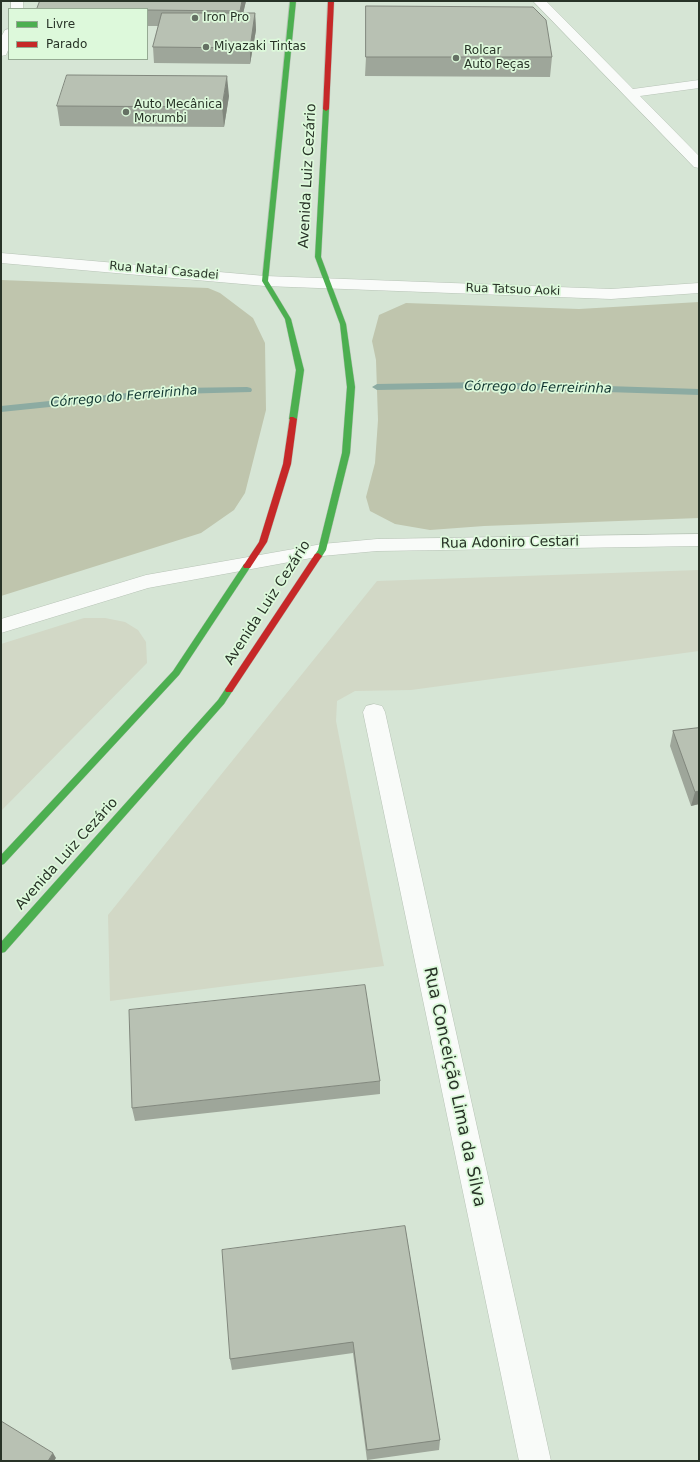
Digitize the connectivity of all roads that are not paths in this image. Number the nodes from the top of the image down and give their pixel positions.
1 (293, 1) edge
2 (331, 1) edge
3 (539, 1) edge
4 (8, 35) edge
5 (1, 52) edge
6 (699, 84) edge
7 (630, 93) junction
8 (699, 164) edge
9 (1, 258) edge
10 (264, 281) junction
11 (327, 283) junction
12 (699, 288) edge
13 (699, 540) edge
14 (322, 550) junction
15 (249, 563) junction
16 (1, 626) edge
17 (374, 712) dead end
18 (1, 861) edge
19 (1, 949) edge
20 (535, 1461) edge

1 - 10 street, Avenida Luiz Cezário
2 - 11 street, Avenida Luiz Cezário
3 - 7 street
4 - 5 street
6 - 7 street
7 - 8 street
9 - 10 street, Rua Natal Casadei
10 - 11 street, Rua Natal Casadei
10 - 15 street
11 - 12 street, Rua Tatsuo Aoki
11 - 14 street, Avenida Luiz Cezário
13 - 14 street, Rua Adoniro Cestari
14 - 15 street, Rua Adoniro Cestari
14 - 19 street, Avenida Luiz Cezário
15 - 16 street, Rua Adoniro Cestari
15 - 18 street
17 - 20 street, Rua Conceição Lima da Silva

